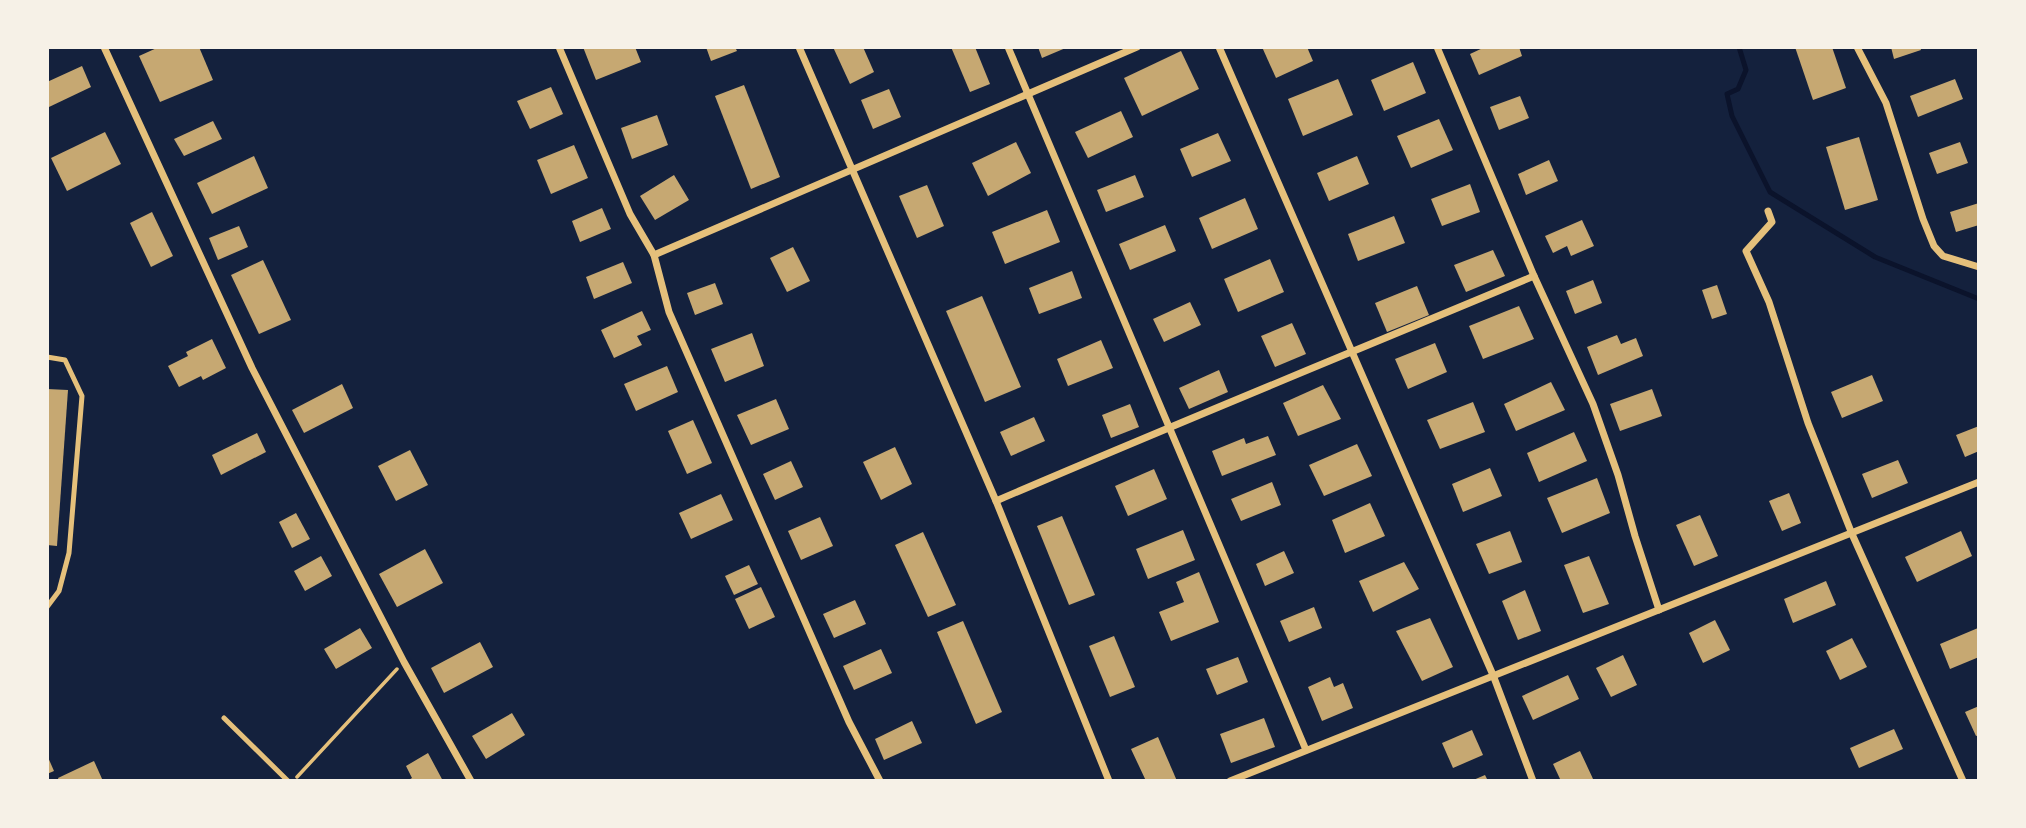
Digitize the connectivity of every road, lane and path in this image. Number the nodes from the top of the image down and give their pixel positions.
1 (104, 47) edge
2 (559, 47) edge
3 (799, 47) edge
4 (1008, 47) edge
5 (1137, 47) edge
6 (1219, 47) edge
7 (1437, 47) edge
8 (1857, 47) edge
9 (1027, 95) junction
10 (853, 170) junction
11 (1768, 211) dead end
12 (654, 255) junction
13 (1979, 267) edge
14 (1534, 276) junction
15 (1352, 353) junction
16 (47, 357) edge
17 (1168, 427) junction
18 (1979, 482) edge
19 (996, 501) junction
20 (1852, 534) junction
21 (47, 607) edge
22 (1658, 610) junction
23 (404, 662) junction
24 (1493, 675) junction
25 (225, 718) dead end
26 (1306, 750) junction
27 (288, 781) edge
28 (293, 781) edge
29 (471, 781) edge
30 (880, 781) edge
31 (1110, 781) edge
32 (1230, 781) edge
33 (1533, 781) edge
34 (1963, 781) edge

1 - 23 street
2 - 12 street
3 - 10 street
4 - 9 street
5 - 9 street
6 - 15 street
7 - 14 street
8 - 13 street
9 - 10 street
9 - 17 street
10 - 12 street
10 - 19 street
11 - 20 street
12 - 30 street
14 - 15 street
14 - 22 street
15 - 17 street
15 - 24 street
16 - 21 lane
17 - 19 street
17 - 26 street
18 - 20 street
19 - 31 street
20 - 22 street
20 - 34 street
22 - 24 street
23 - 28 path
23 - 29 street
24 - 26 street
24 - 33 street
25 - 27 lane
26 - 32 street

